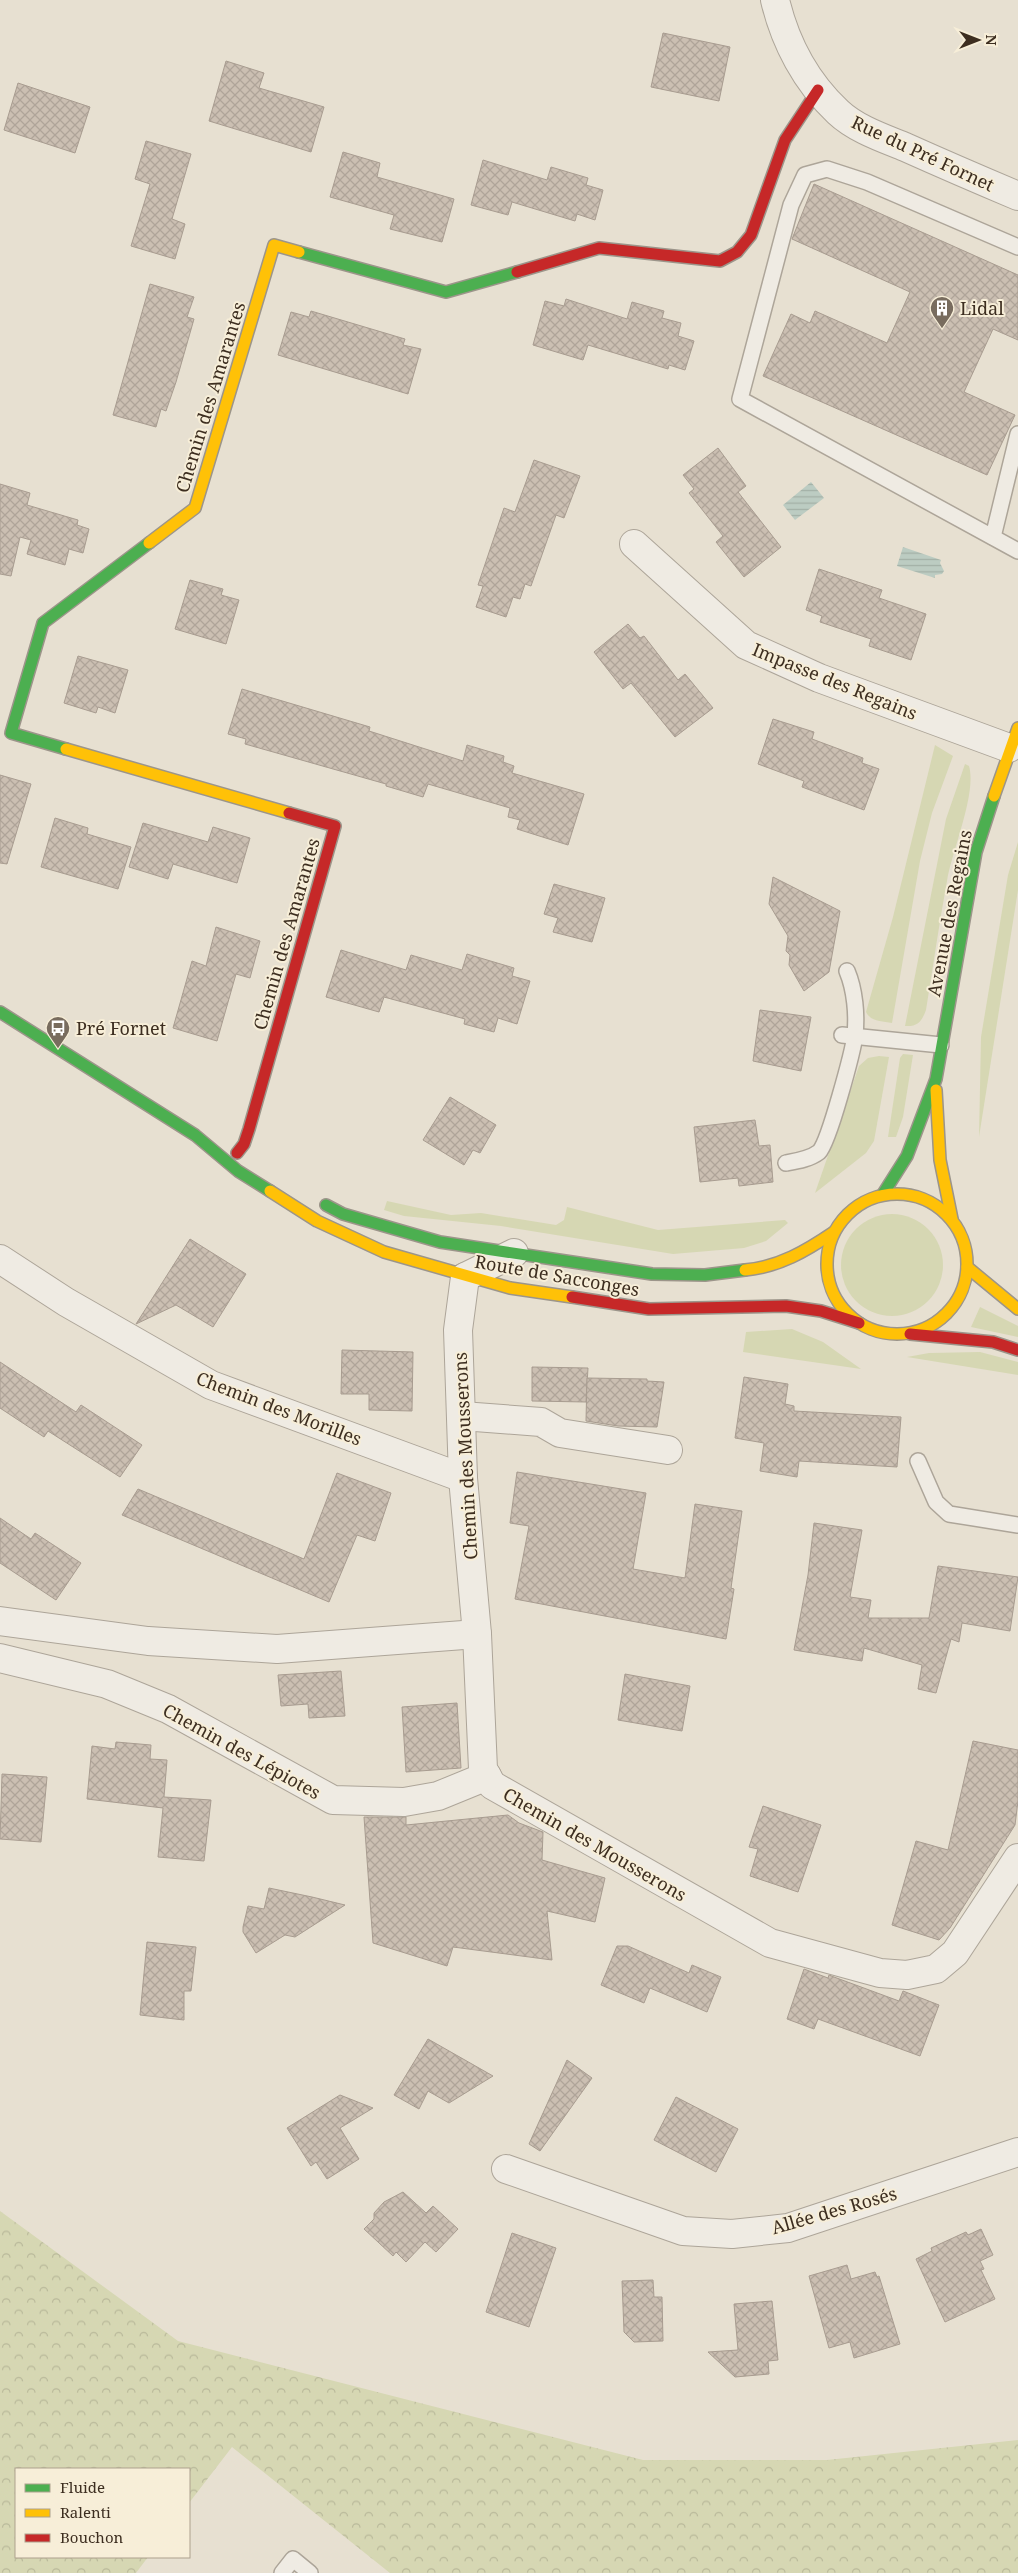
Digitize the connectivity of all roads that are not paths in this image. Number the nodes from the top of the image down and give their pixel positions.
1 (775, 0) edge
2 (818, 90) junction
3 (1018, 196) edge
4 (1018, 247) edge
5 (1018, 434) edge
6 (993, 537) junction
7 (634, 544) dead end
8 (1018, 551) edge
9 (1014, 738) edge
10 (847, 971) dead end
11 (0, 1012) edge
12 (849, 1035) junction
13 (941, 1045) junction
14 (936, 1079) junction
15 (195, 1135) junction
16 (240, 1155) joint
17 (786, 1163) dead end
18 (883, 1194) junction
19 (312, 1197) dead end
20 (952, 1220) junction
21 (834, 1232) junction
22 (440, 1242) junction
23 (514, 1253) junction
24 (0, 1259) edge
25 (967, 1267) junction
26 (465, 1277) junction
27 (1018, 1310) edge
28 (859, 1323) junction
29 (904, 1334) junction
30 (1018, 1350) edge
31 (462, 1416) junction
32 (668, 1450) dead end
33 (918, 1461) dead end
34 (463, 1478) junction
35 (1018, 1525) edge
36 (0, 1621) edge
37 (477, 1634) junction
38 (0, 1658) edge
39 (487, 1776) junction
40 (1014, 1874) edge
41 (1018, 2152) edge
42 (506, 2169) dead end
43 (282, 2573) edge
44 (310, 2573) edge

1 - 2 street, Rue du Pré Fornet
2 - 3 street, Rue du Pré Fornet
2 - 16 street, Chemin des Amarantes
4 - 6 lane
5 - 6 lane
6 - 8 lane
7 - 9 street, Impasse des Regains
9 - 13 street, Avenue des Regains
10 - 12 lane
11 - 15 street, Route de Sacconges
12 - 13 lane
12 - 17 lane
13 - 14 street, Avenue des Regains
14 - 18 street, Avenue des Regains
14 - 20 street, Avenue des Regains
15 - 16 street, Route de Sacconges
15 - 26 street, Route de Sacconges
18 - 20 street
18 - 21 street
19 - 22 street, Route de Sacconges
20 - 25 street
21 - 23 street, Route de Sacconges
21 - 28 street
22 - 23 street, Route de Sacconges
22 - 26 street
23 - 26 street
24 - 34 street, Chemin des Morilles
25 - 27 street
25 - 29 street
26 - 28 street, Route de Sacconges
26 - 31 street, Chemin des Mousserons
28 - 29 street
29 - 30 street
31 - 32 street
31 - 34 street, Chemin des Mousserons
33 - 35 lane
34 - 37 street, Chemin des Mousserons
36 - 37 street
37 - 39 street, Chemin des Mousserons
38 - 39 street, Chemin des Lépiotes
39 - 40 street, Chemin des Mousserons
41 - 42 street, Allée des Rosés
43 - 44 lane

